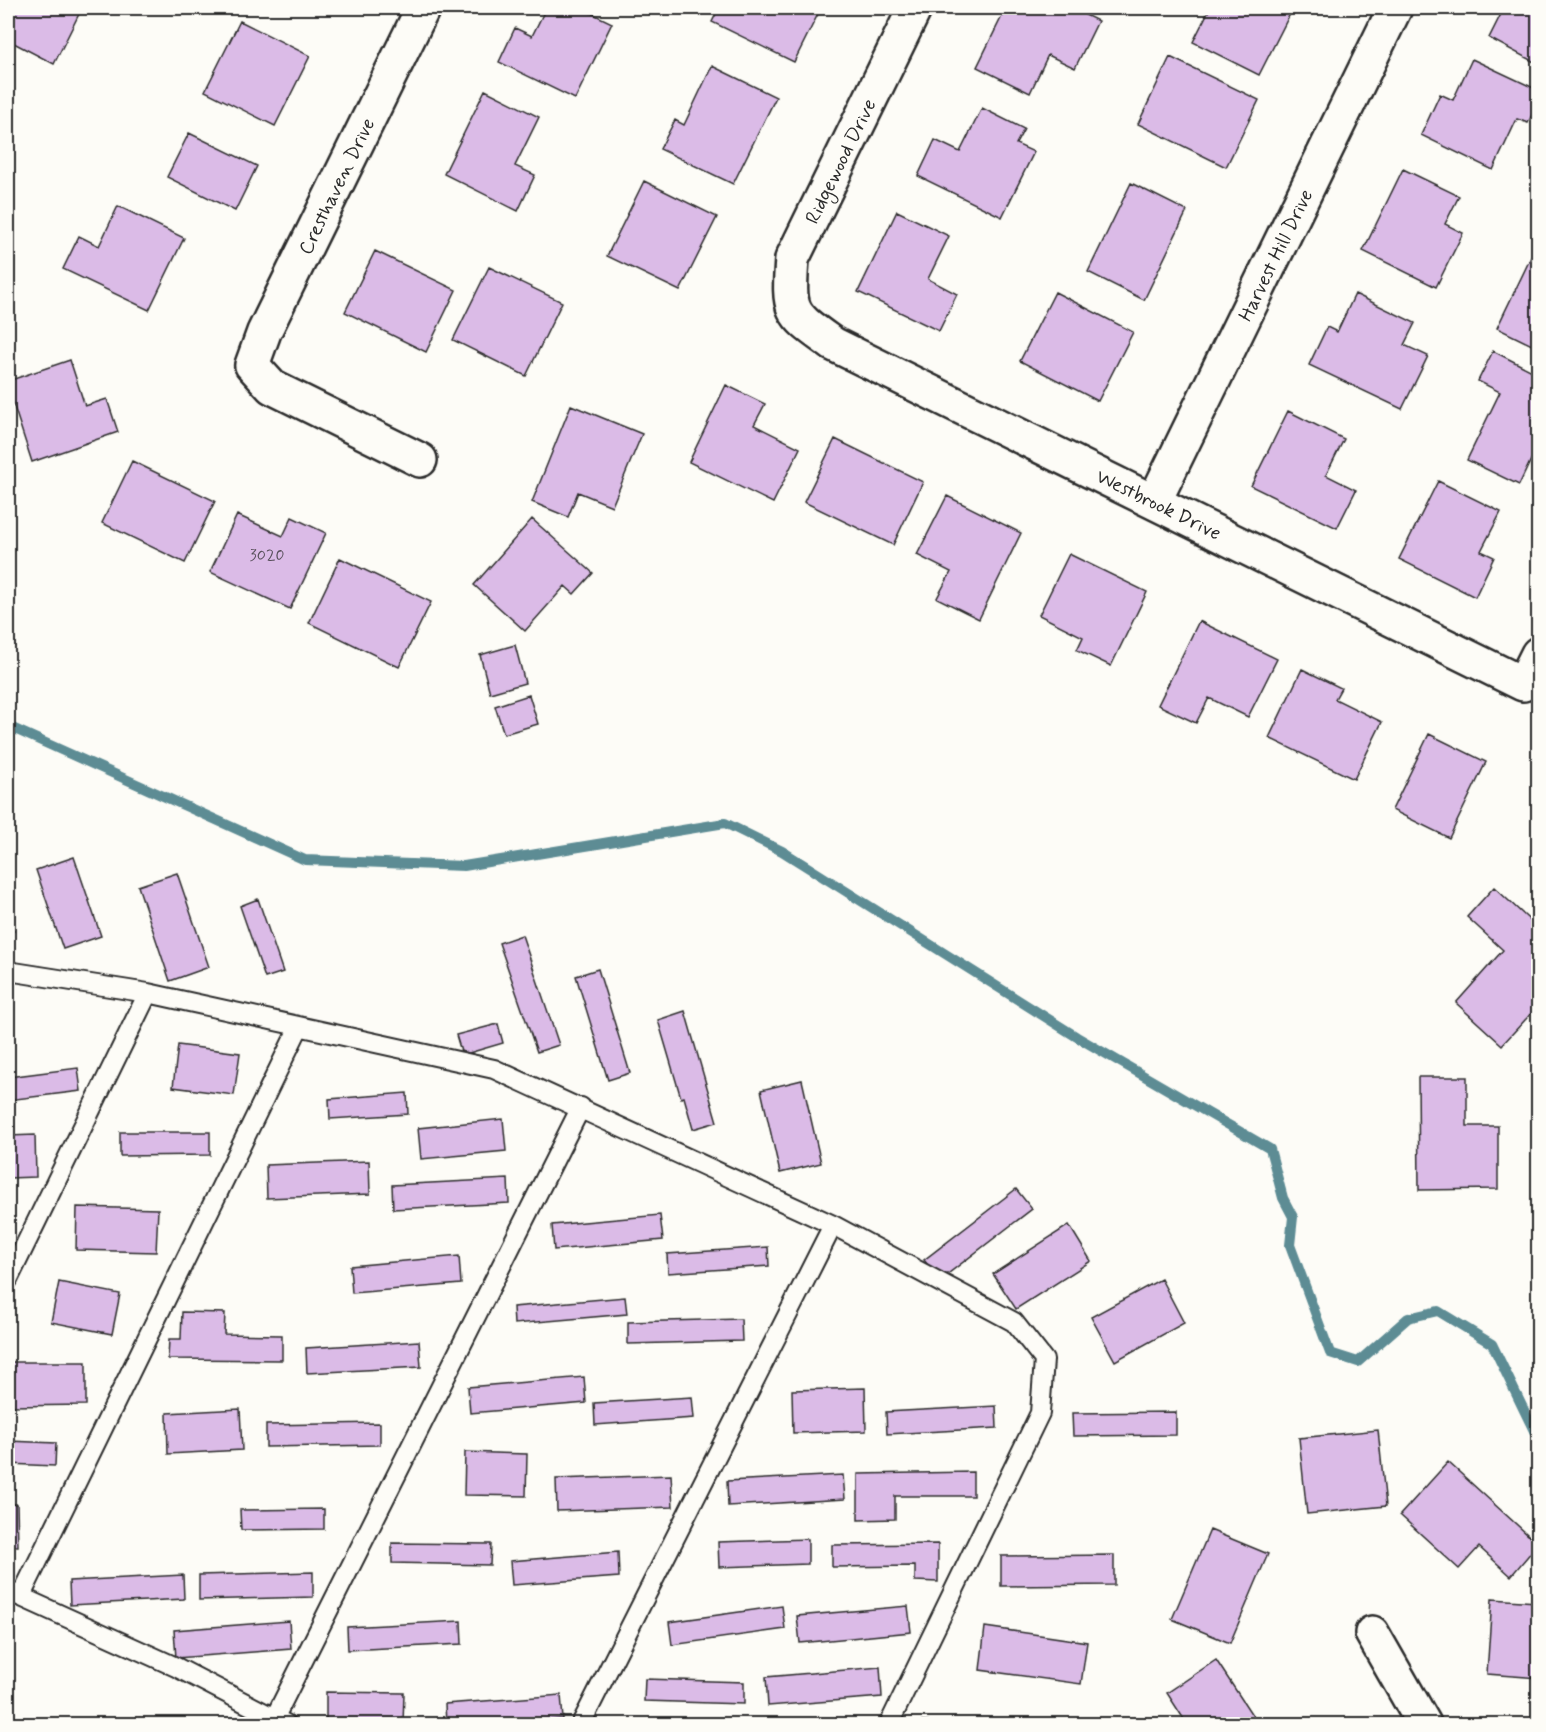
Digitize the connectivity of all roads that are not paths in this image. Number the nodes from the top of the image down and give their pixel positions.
1 (423, 8) edge
2 (915, 8) edge
3 (1395, 8) edge
4 (799, 319) joint
5 (420, 460) dead end
6 (1155, 502) junction
7 (1539, 654) edge
8 (8, 971) edge
9 (148, 993) junction
10 (298, 1027) junction
11 (581, 1107) junction
12 (832, 1225) junction
13 (8, 1280) edge
14 (14, 1593) edge
15 (1372, 1633) dead end
16 (280, 1722) edge
17 (581, 1725) edge
18 (889, 1725) edge
19 (1424, 1725) edge

1 - 5 street, Cresthaven Drive
2 - 4 street, Ridgewood Drive
3 - 6 street, Harvest Hill Drive
4 - 6 street, Westbrook Drive
6 - 7 street, Westbrook Drive
8 - 9 lane
9 - 10 lane
9 - 13 lane
10 - 11 lane
10 - 14 lane
11 - 12 lane
11 - 16 lane
12 - 17 lane
12 - 18 lane
14 - 16 lane
15 - 19 street

